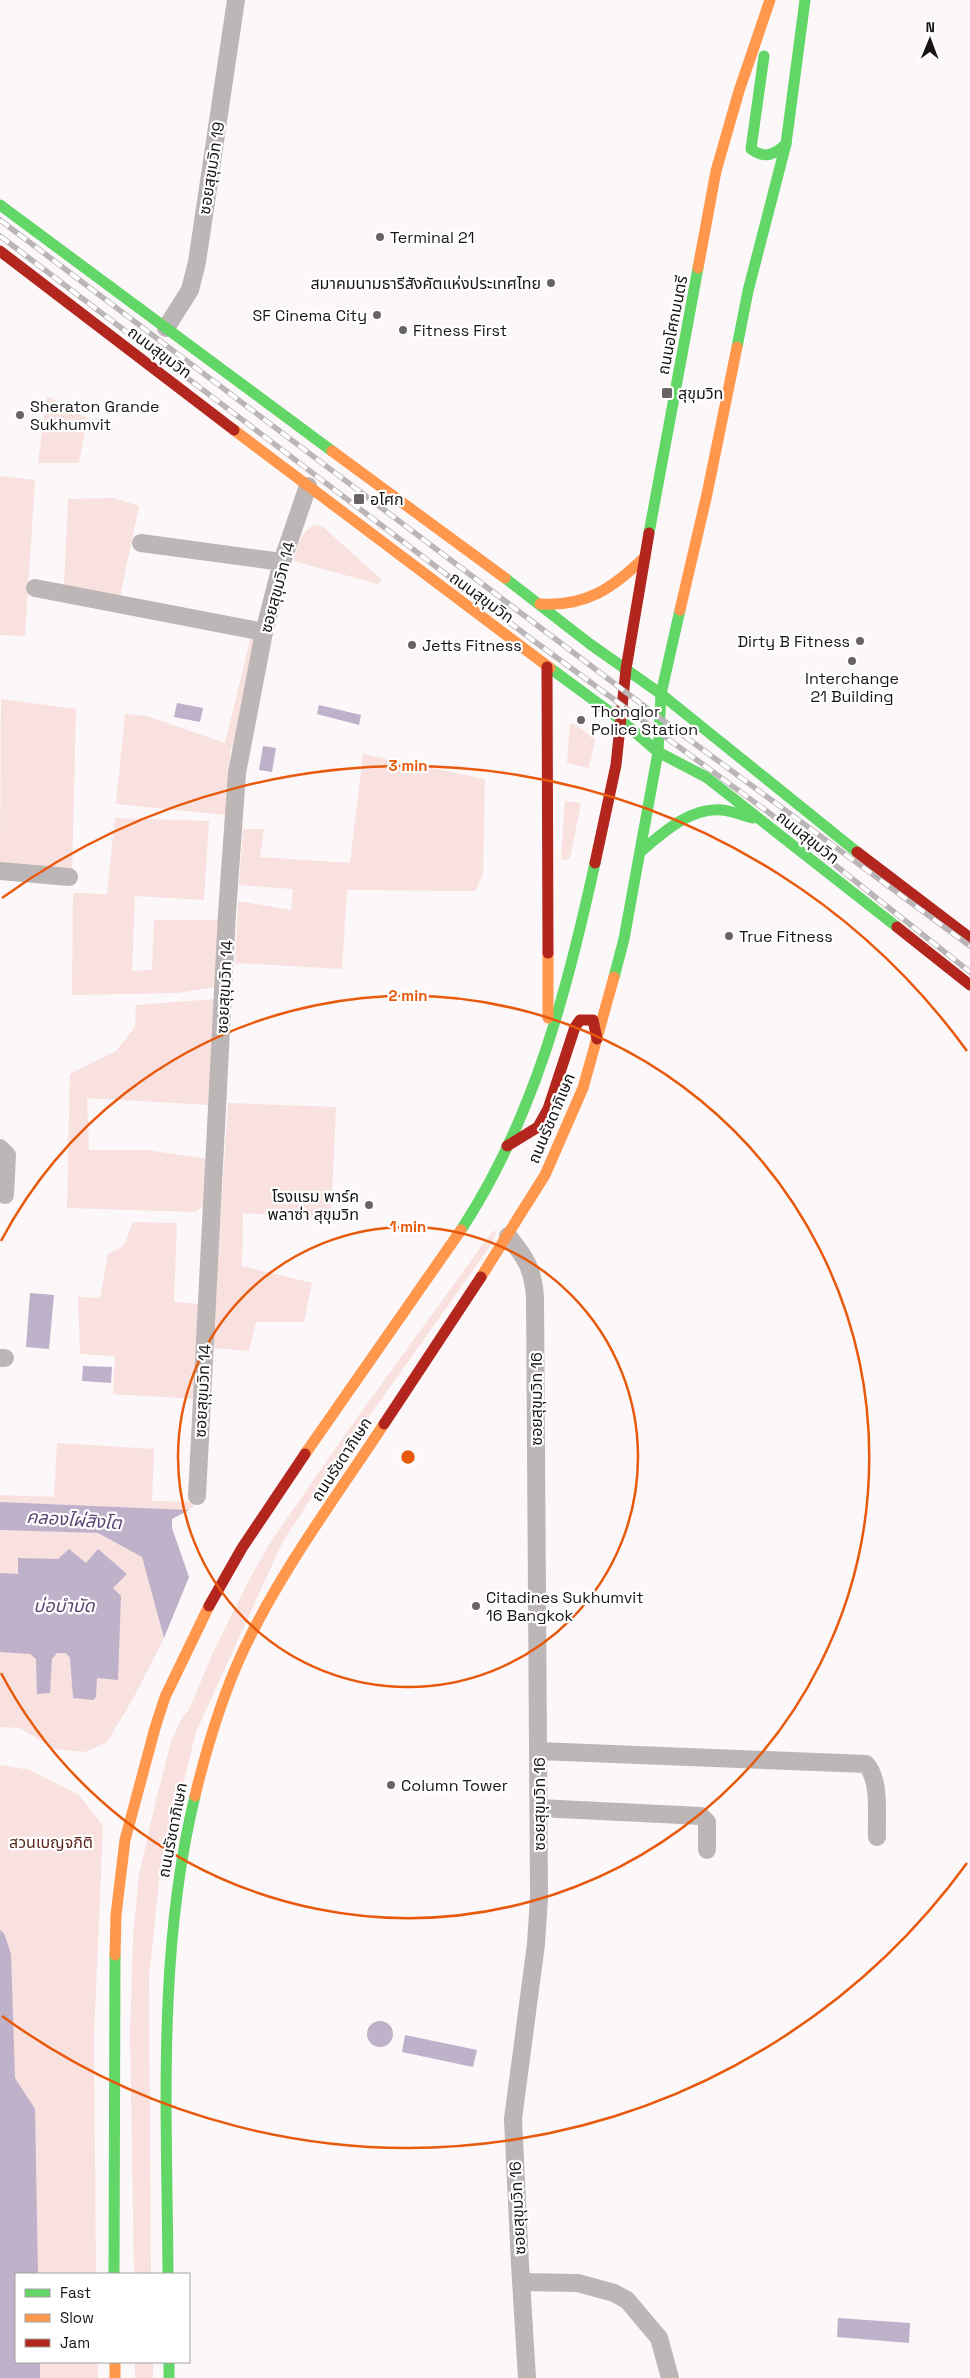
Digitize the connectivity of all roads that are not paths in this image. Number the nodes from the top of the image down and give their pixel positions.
1 (236, 0) edge
2 (804, 0) edge
3 (769, 1) edge
4 (786, 144) junction
5 (0, 205) edge
6 (0, 251) edge
7 (166, 328) junction
8 (308, 486) junction
9 (141, 544) dead end
10 (645, 557) junction
11 (282, 562) junction
12 (35, 588) dead end
13 (540, 604) junction
14 (264, 632) junction
15 (547, 666) junction
16 (626, 668) junction
17 (661, 694) junction
18 (622, 721) junction
19 (658, 752) junction
20 (760, 820) junction
21 (640, 852) junction
22 (0, 871) edge
23 (69, 878) dead end
24 (970, 938) edge
25 (970, 985) edge
26 (551, 1039) junction
27 (597, 1039) junction
28 (507, 1146) junction
29 (0, 1148) edge
30 (5, 1195) dead end
31 (508, 1236) junction
32 (197, 1496) dead end
33 (538, 1751) junction
34 (539, 1808) junction
35 (876, 1837) dead end
36 (707, 1850) dead end
37 (114, 2273) edge
38 (168, 2273) edge
39 (522, 2282) junction
40 (115, 2363) edge
41 (168, 2363) edge
42 (115, 2378) edge
43 (168, 2378) edge
44 (527, 2378) edge
45 (670, 2378) edge

1 - 7 street, ซอยสุขุมวิท 19
2 - 4 main road
3 - 4 main road
3 - 10 main road, ถนนอโศกมนตรี
4 - 17 main road
5 - 7 main road, ถนนสุขุมวิท
6 - 8 main road, ถนนสุขุมวิท
7 - 13 main road, ถนนสุขุมวิท
8 - 11 street, ซอยสุขุมวิท 14
8 - 15 main road, ถนนสุขุมวิท
9 - 11 street
10 - 13 main road
10 - 16 main road, ถนนอโศกมนตรี
11 - 14 street, ซอยสุขุมวิท 14
12 - 14 street
13 - 16 main road, ถนนสุขุมวิท
14 - 32 street, ซอยสุขุมวิท 14
15 - 18 main road, ถนนสุขุมวิท
15 - 26 main road
16 - 17 main road, ถนนสุขุมวิท
16 - 18 main road, ถนนอโศกมนตรี
17 - 19 main road, ถนนรัชดาภิเษก
17 - 24 main road, ถนนสุขุมวิท
18 - 19 main road, ถนนสุขุมวิท
18 - 26 main road, ถนนรัชดาภิเษก
19 - 20 main road, ถนนสุขุมวิท
19 - 21 main road, ถนนรัชดาภิเษก
20 - 21 main road
20 - 25 main road, ถนนสุขุมวิท
21 - 27 main road, ถนนรัชดาภิเษก
22 - 23 street
26 - 28 main road, ถนนรัชดาภิเษก
27 - 28 main road
27 - 31 main road, ถนนรัชดาภิเษก
28 - 37 main road, ถนนรัชดาภิเษก
29 - 30 street
31 - 33 street, ซอยสุขุมวิท 16
31 - 38 main road, ถนนรัชดาภิเษก
33 - 34 street, ซอยสุขุมวิท 16
33 - 35 street
34 - 36 street
34 - 39 street, ซอยสุขุมวิท 16
39 - 44 street, ซอยสุขุมวิท 16
39 - 45 street
40 - 42 main road
41 - 43 main road

